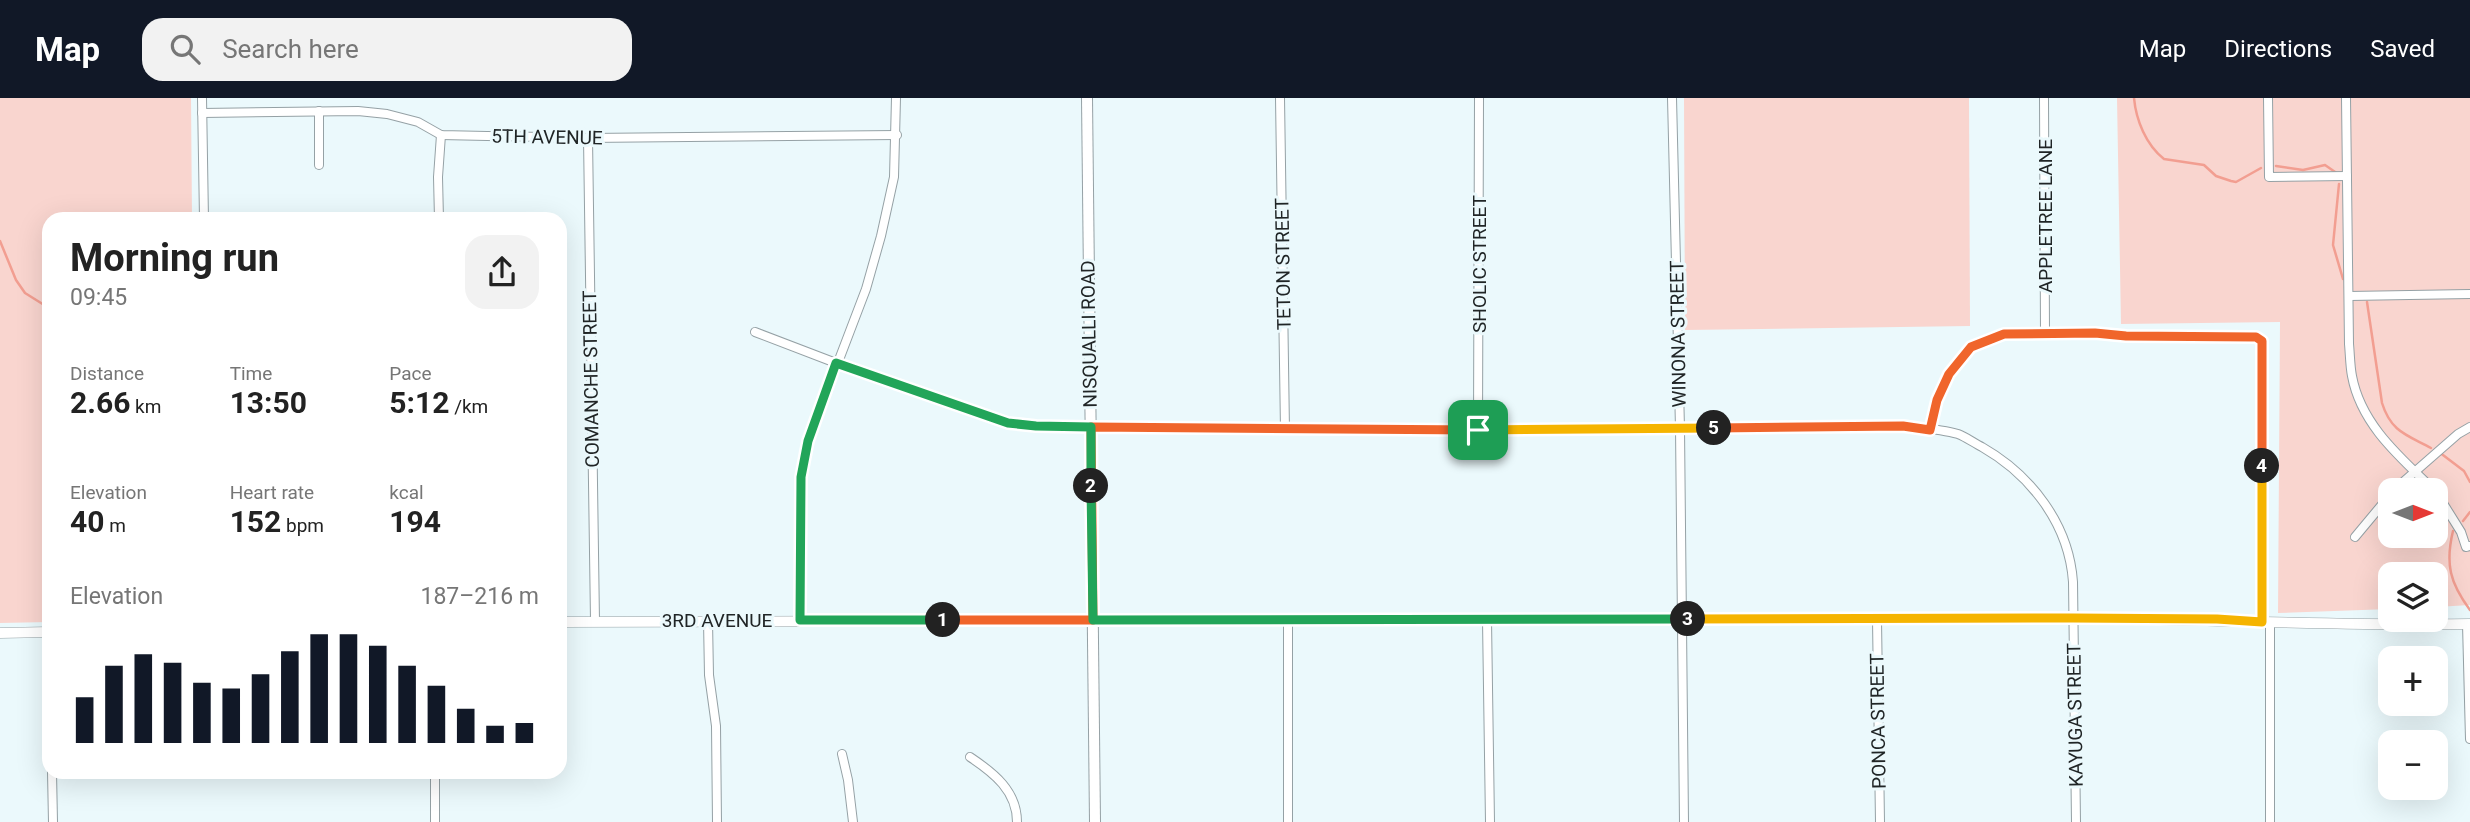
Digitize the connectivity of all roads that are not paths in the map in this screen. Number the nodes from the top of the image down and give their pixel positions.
1 (202, 98) edge
2 (896, 98) edge
3 (1087, 98) edge
4 (1280, 98) edge
5 (1479, 98) edge
6 (1672, 98) edge
7 (2044, 98) edge
8 (2268, 98) edge
9 (2346, 98) edge
10 (319, 111) junction
11 (202, 113) junction
12 (441, 135) junction
13 (897, 135) junction
14 (588, 138) junction
15 (320, 165) dead end
16 (2347, 176) junction
17 (204, 212) edge
18 (439, 212) edge
19 (2470, 293) edge
20 (2348, 296) junction
21 (755, 332) dead end
22 (2045, 334) junction
23 (836, 363) junction
24 (1091, 427) junction
25 (2470, 427) edge
26 (1680, 428) junction
27 (1285, 430) junction
28 (1478, 430) junction
29 (1930, 430) junction
30 (2416, 472) junction
31 (2409, 478) edge
32 (2422, 478) edge
33 (2378, 509) edge
34 (2448, 512) edge
35 (2355, 537) dead end
36 (2470, 547) edge
37 (2073, 618) junction
38 (1681, 619) junction
39 (800, 620) junction
40 (1093, 620) junction
41 (1287, 620) junction
42 (1487, 620) junction
43 (1877, 620) junction
44 (595, 621) junction
45 (708, 621) junction
46 (567, 622) edge
47 (2266, 622) junction
48 (2468, 624) edge
49 (42, 632) edge
50 (0, 633) edge
51 (2470, 739) edge
52 (842, 754) dead end
53 (970, 757) dead end
54 (52, 779) edge
55 (435, 779) edge
56 (53, 822) edge
57 (435, 822) edge
58 (717, 822) edge
59 (853, 822) edge
60 (1017, 822) edge
61 (1095, 822) edge
62 (1287, 822) edge
63 (1490, 822) edge
64 (1684, 822) edge
65 (1880, 822) edge
66 (2076, 822) edge
67 (2270, 822) edge

1 - 11 street
2 - 13 street
3 - 24 main road, NISQUALLI ROAD
4 - 27 street, TETON STREET
5 - 28 street, SHOLIC STREET
6 - 26 street, WINONA STREET
7 - 22 street, APPLETREE LANE
8 - 16 street
9 - 16 street
10 - 11 street, 5TH AVENUE
10 - 12 street, 5TH AVENUE
10 - 15 street
11 - 17 street
12 - 14 street, 5TH AVENUE
12 - 18 street
13 - 14 street, 5TH AVENUE
13 - 23 street
14 - 44 street, COMANCHE STREET
16 - 20 street
19 - 20 street
20 - 30 street
21 - 23 street, KAYUGA STREET
22 - 29 street
22 - 47 street
23 - 24 street, KAYUGA STREET
23 - 39 street
24 - 27 street, KAYUGA STREET
24 - 40 main road, NISQUALLI ROAD
25 - 30 street
26 - 28 street, KAYUGA STREET
26 - 29 street, KAYUGA STREET
26 - 38 street, WINONA STREET
27 - 28 street, KAYUGA STREET
29 - 37 street, KAYUGA STREET
30 - 31 street
30 - 32 street
33 - 35 street
34 - 36 street
37 - 43 street, 3RD AVENUE
37 - 47 street, 3RD AVENUE
37 - 66 street, KAYUGA STREET
38 - 42 street, 3RD AVENUE
38 - 43 street, 3RD AVENUE
38 - 64 street, WINONA STREET
39 - 40 street, 3RD AVENUE
39 - 45 street, 3RD AVENUE
40 - 41 street, 3RD AVENUE
40 - 61 main road, NISQUALLI ROAD
41 - 42 street, 3RD AVENUE
41 - 62 street
42 - 63 street
43 - 65 street, PONCA STREET
44 - 45 street, 3RD AVENUE
44 - 46 street, 3RD AVENUE
45 - 58 street
47 - 48 street, 3RD AVENUE
47 - 67 street
48 - 51 street
49 - 50 street
52 - 59 street
53 - 60 street
54 - 56 street
55 - 57 street

